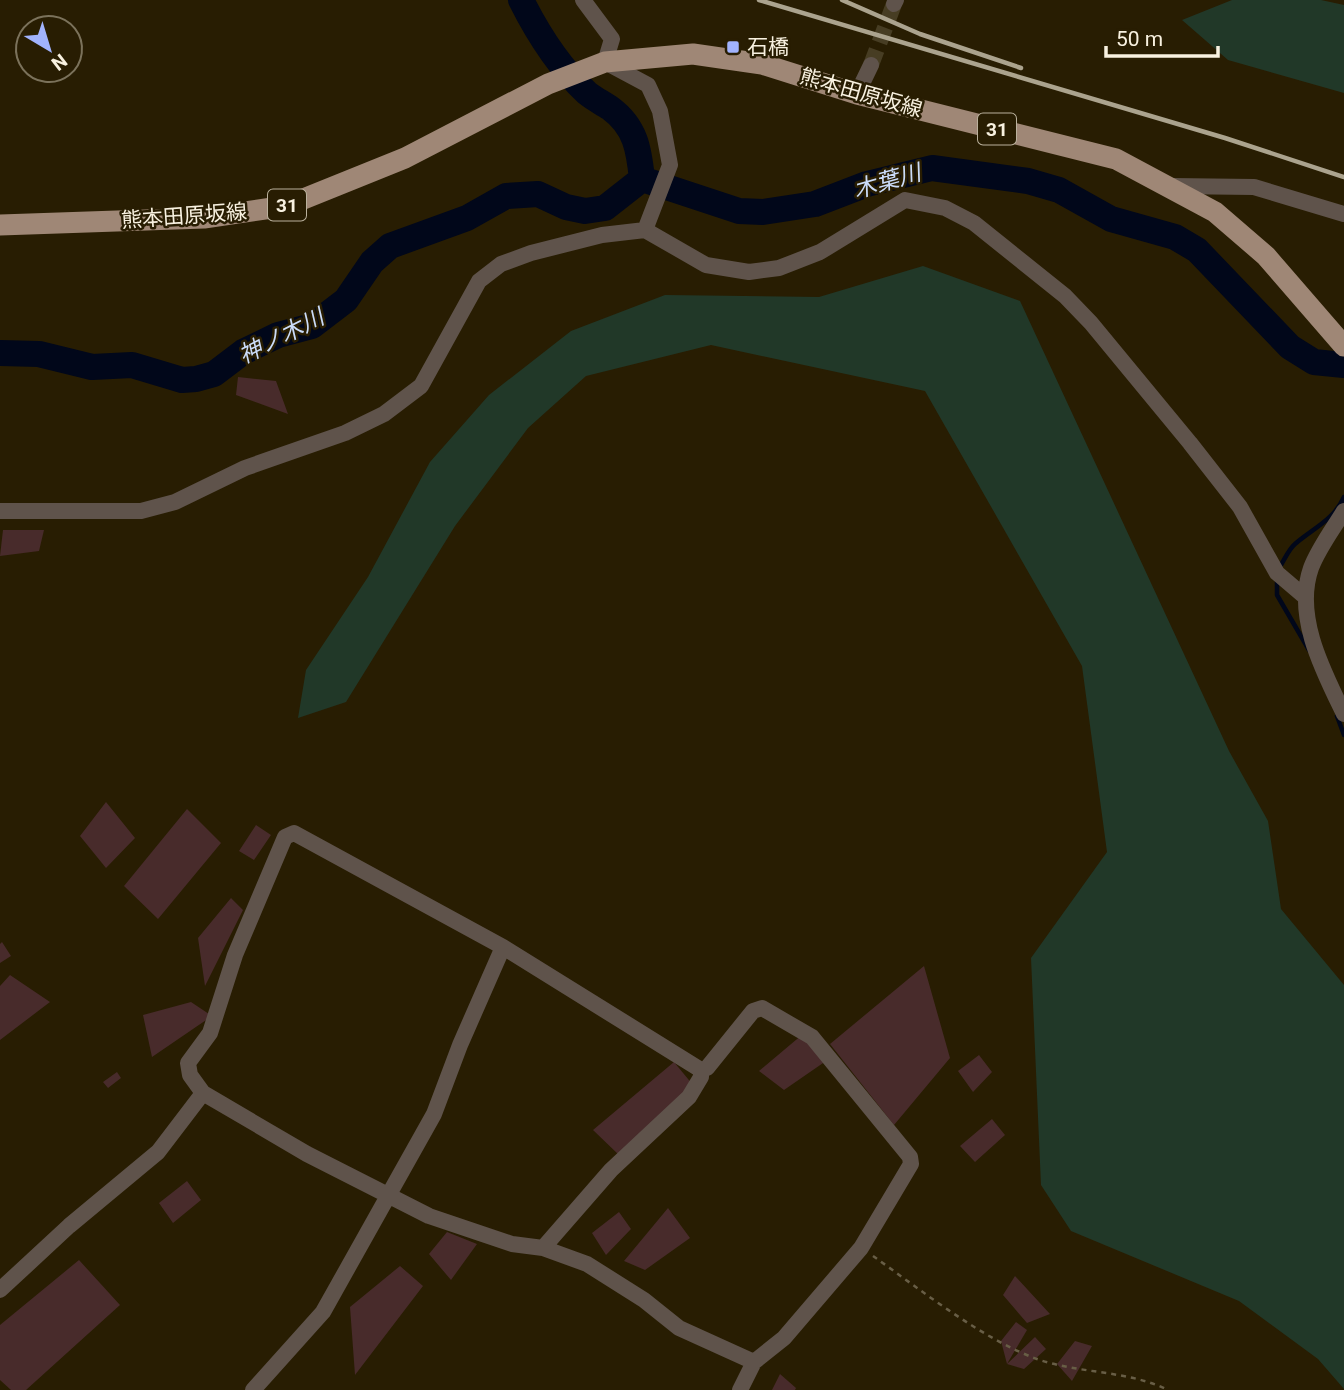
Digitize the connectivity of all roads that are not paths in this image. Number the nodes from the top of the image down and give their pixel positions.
1 (583, 0) edge
2 (597, 65) junction
3 (871, 65) tunnel mouth
4 (858, 94) junction
5 (1171, 186) junction
6 (1344, 214) edge
7 (0, 225) edge
8 (645, 230) junction
9 (1338, 338) edge
10 (0, 511) edge
11 (1344, 511) edge
12 (1304, 596) junction
13 (1344, 713) edge
14 (503, 947) junction
15 (701, 1070) junction
16 (203, 1093) junction
17 (386, 1196) junction
18 (543, 1248) junction
19 (0, 1290) edge
20 (754, 1362) junction
21 (253, 1390) edge
22 (740, 1390) edge

1 - 2 street
2 - 4 main road, 熊本田原坂線 / 31
2 - 7 main road, 熊本田原坂線 / 31
2 - 8 street
3 - 4 street
4 - 5 main road, 熊本田原坂線 / 31
5 - 6 street
5 - 9 main road, 熊本田原坂線 / 31
8 - 10 street
8 - 12 street
11 - 12 street
12 - 13 street
14 - 15 street
14 - 16 street
14 - 17 street
15 - 18 street
15 - 20 street
16 - 17 street
16 - 19 street
17 - 18 street
17 - 21 street
18 - 20 street
20 - 22 street

